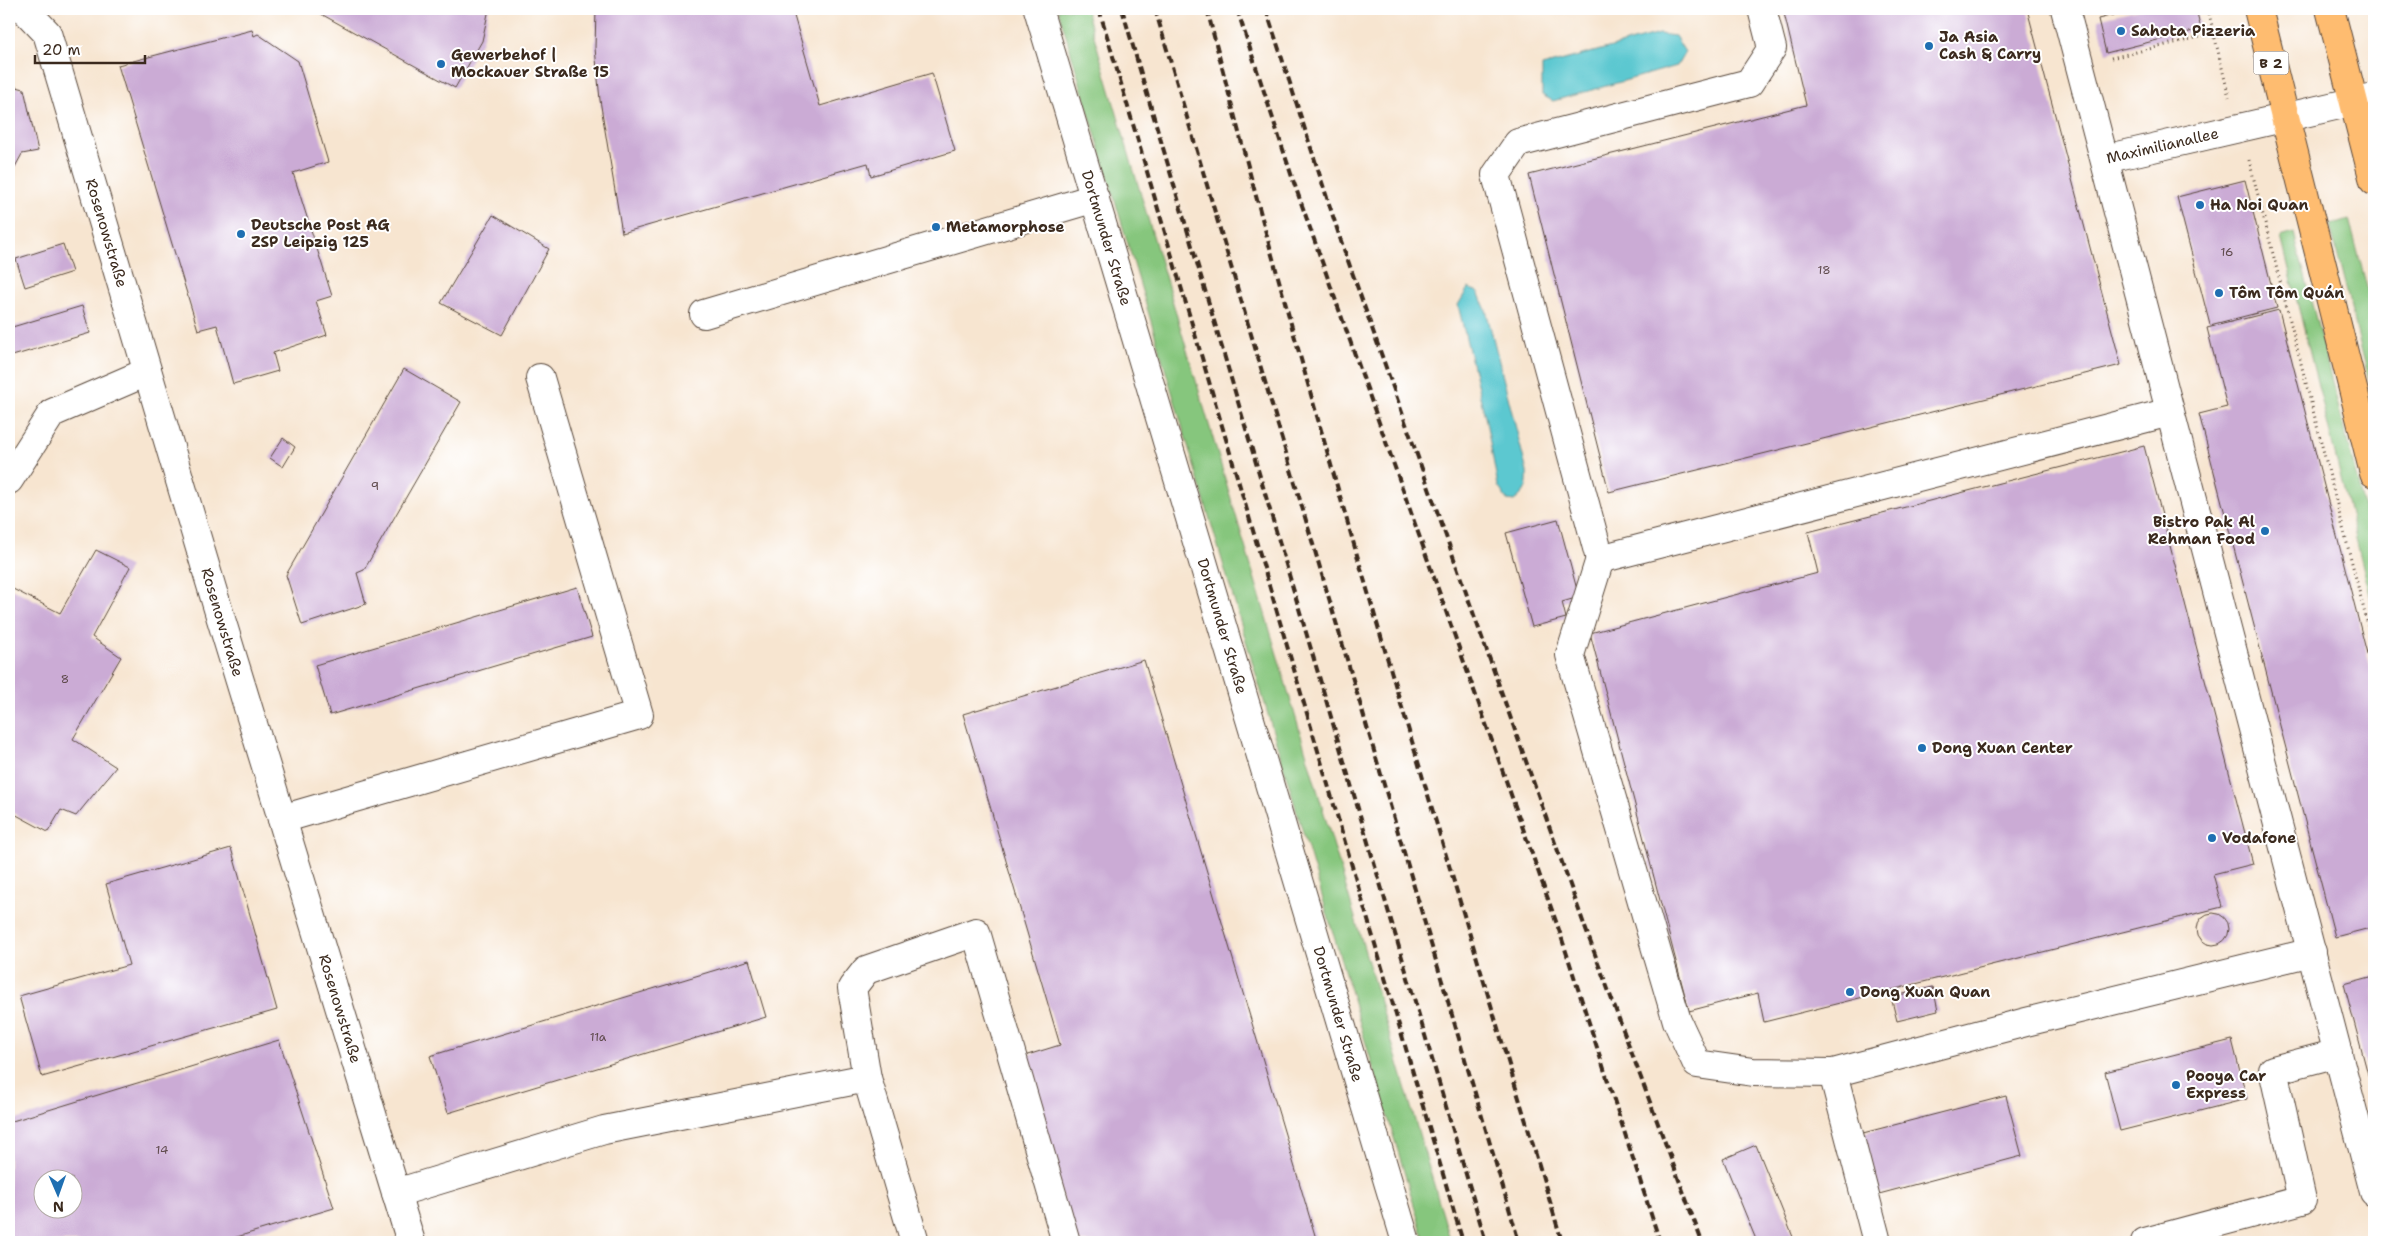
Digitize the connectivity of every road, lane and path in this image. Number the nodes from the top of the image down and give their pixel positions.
1 (24, 9) edge
2 (1038, 9) edge
3 (1762, 9) edge
4 (2065, 9) edge
5 (2208, 9) edge
6 (2258, 9) edge
7 (2330, 9) edge
8 (2235, 31) dead end
9 (2215, 36) junction
10 (2079, 65) junction
11 (2364, 99) edge
12 (2231, 104) dead end
13 (2285, 118) junction
14 (2105, 159) junction
15 (2251, 163) dead end
16 (2374, 181) edge
17 (1095, 198) junction
18 (704, 314) dead end
19 (147, 372) junction
20 (540, 378) dead end
21 (2170, 412) junction
22 (2374, 473) edge
23 (9, 480) edge
24 (1600, 559) junction
25 (2374, 649) edge
26 (282, 820) junction
27 (2312, 952) junction
28 (2338, 1053) junction
29 (1833, 1073) junction
30 (867, 1078) junction
31 (2374, 1192) edge
32 (396, 1193) junction
33 (411, 1242) edge
34 (916, 1242) edge
35 (1066, 1242) edge
36 (1406, 1242) edge
37 (1877, 1242) edge
38 (2145, 1242) edge

1 - 19 street, Rosenowstraße
2 - 17 street, Dortmunder Straße
3 - 24 street
4 - 10 street, Maximilianallee
5 - 9 path
6 - 13 main road, B 2
7 - 11 main road
8 - 9 path
9 - 10 path
9 - 12 path
10 - 14 street, Maximilianallee
11 - 13 street, Maximilianallee
11 - 16 main road
13 - 14 street, Maximilianallee
13 - 22 main road, B 2
14 - 21 street
15 - 25 path
17 - 18 street
17 - 36 street, Dortmunder Straße
19 - 23 street
19 - 26 street, Rosenowstraße
20 - 26 street
21 - 24 street
21 - 27 street
24 - 29 street
26 - 32 street, Rosenowstraße
27 - 28 street
27 - 29 street
28 - 31 street
28 - 38 street
29 - 37 street
30 - 32 street
30 - 34 street
30 - 35 street
32 - 33 street, Rosenowstraße

